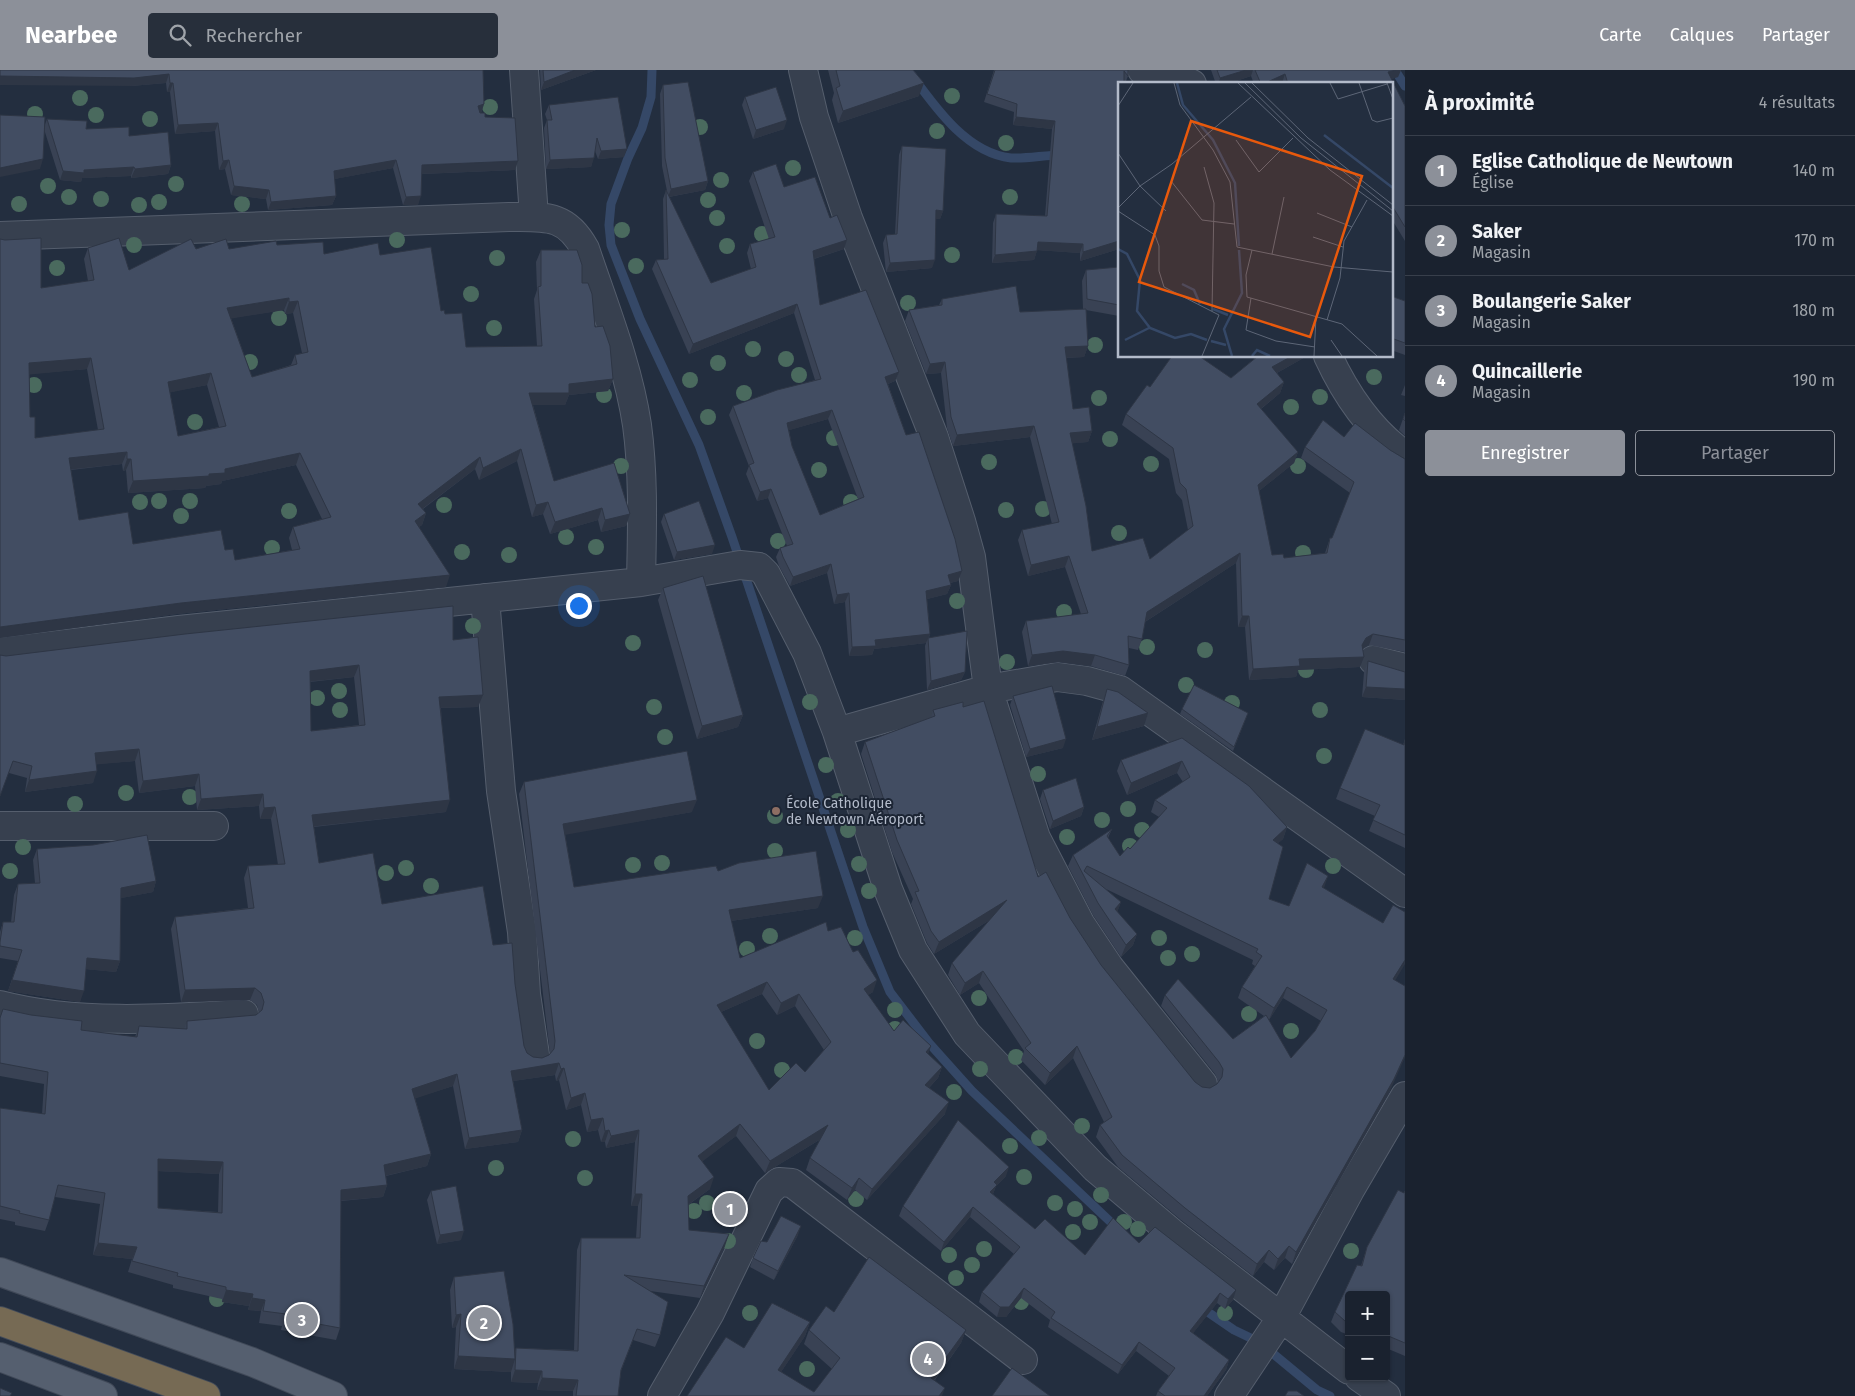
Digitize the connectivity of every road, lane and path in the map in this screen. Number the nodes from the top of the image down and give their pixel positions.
1 (524, 70) edge
2 (803, 70) edge
3 (1142, 70) edge
4 (1188, 82) edge
5 (534, 217) junction
6 (0, 236) edge
7 (1329, 358) edge
8 (1405, 455) edge
9 (641, 582) junction
10 (484, 598) junction
11 (0, 652) edge
12 (1372, 660) edge
13 (1405, 668) edge
14 (988, 689) junction
15 (837, 732) junction
16 (0, 826) edge
17 (214, 826) dead end
18 (1405, 893) edge
19 (0, 1005) edge
20 (244, 1014) edge
21 (535, 1055) edge
22 (1203, 1084) dead end
23 (1405, 1096) edge
24 (0, 1272) edge
25 (0, 1321) edge
26 (1278, 1322) junction
27 (0, 1357) edge
28 (1023, 1360) dead end
29 (1345, 1367) edge
30 (1365, 1381) edge
31 (103, 1396) edge
32 (206, 1396) edge
33 (333, 1396) edge
34 (662, 1396) edge
35 (1229, 1396) edge
36 (1386, 1396) edge

1 - 5 street
2 - 14 street
3 - 4 street
5 - 6 street
5 - 9 street
7 - 8 street
9 - 10 street
9 - 15 street
10 - 11 street
10 - 21 street
12 - 13 street
14 - 15 street
14 - 18 street
14 - 22 street
15 - 26 street
16 - 17 street
19 - 20 street
23 - 26 street
24 - 33 main road
25 - 32 highway
26 - 29 street
26 - 35 street
27 - 31 main road
28 - 34 street
30 - 36 street

